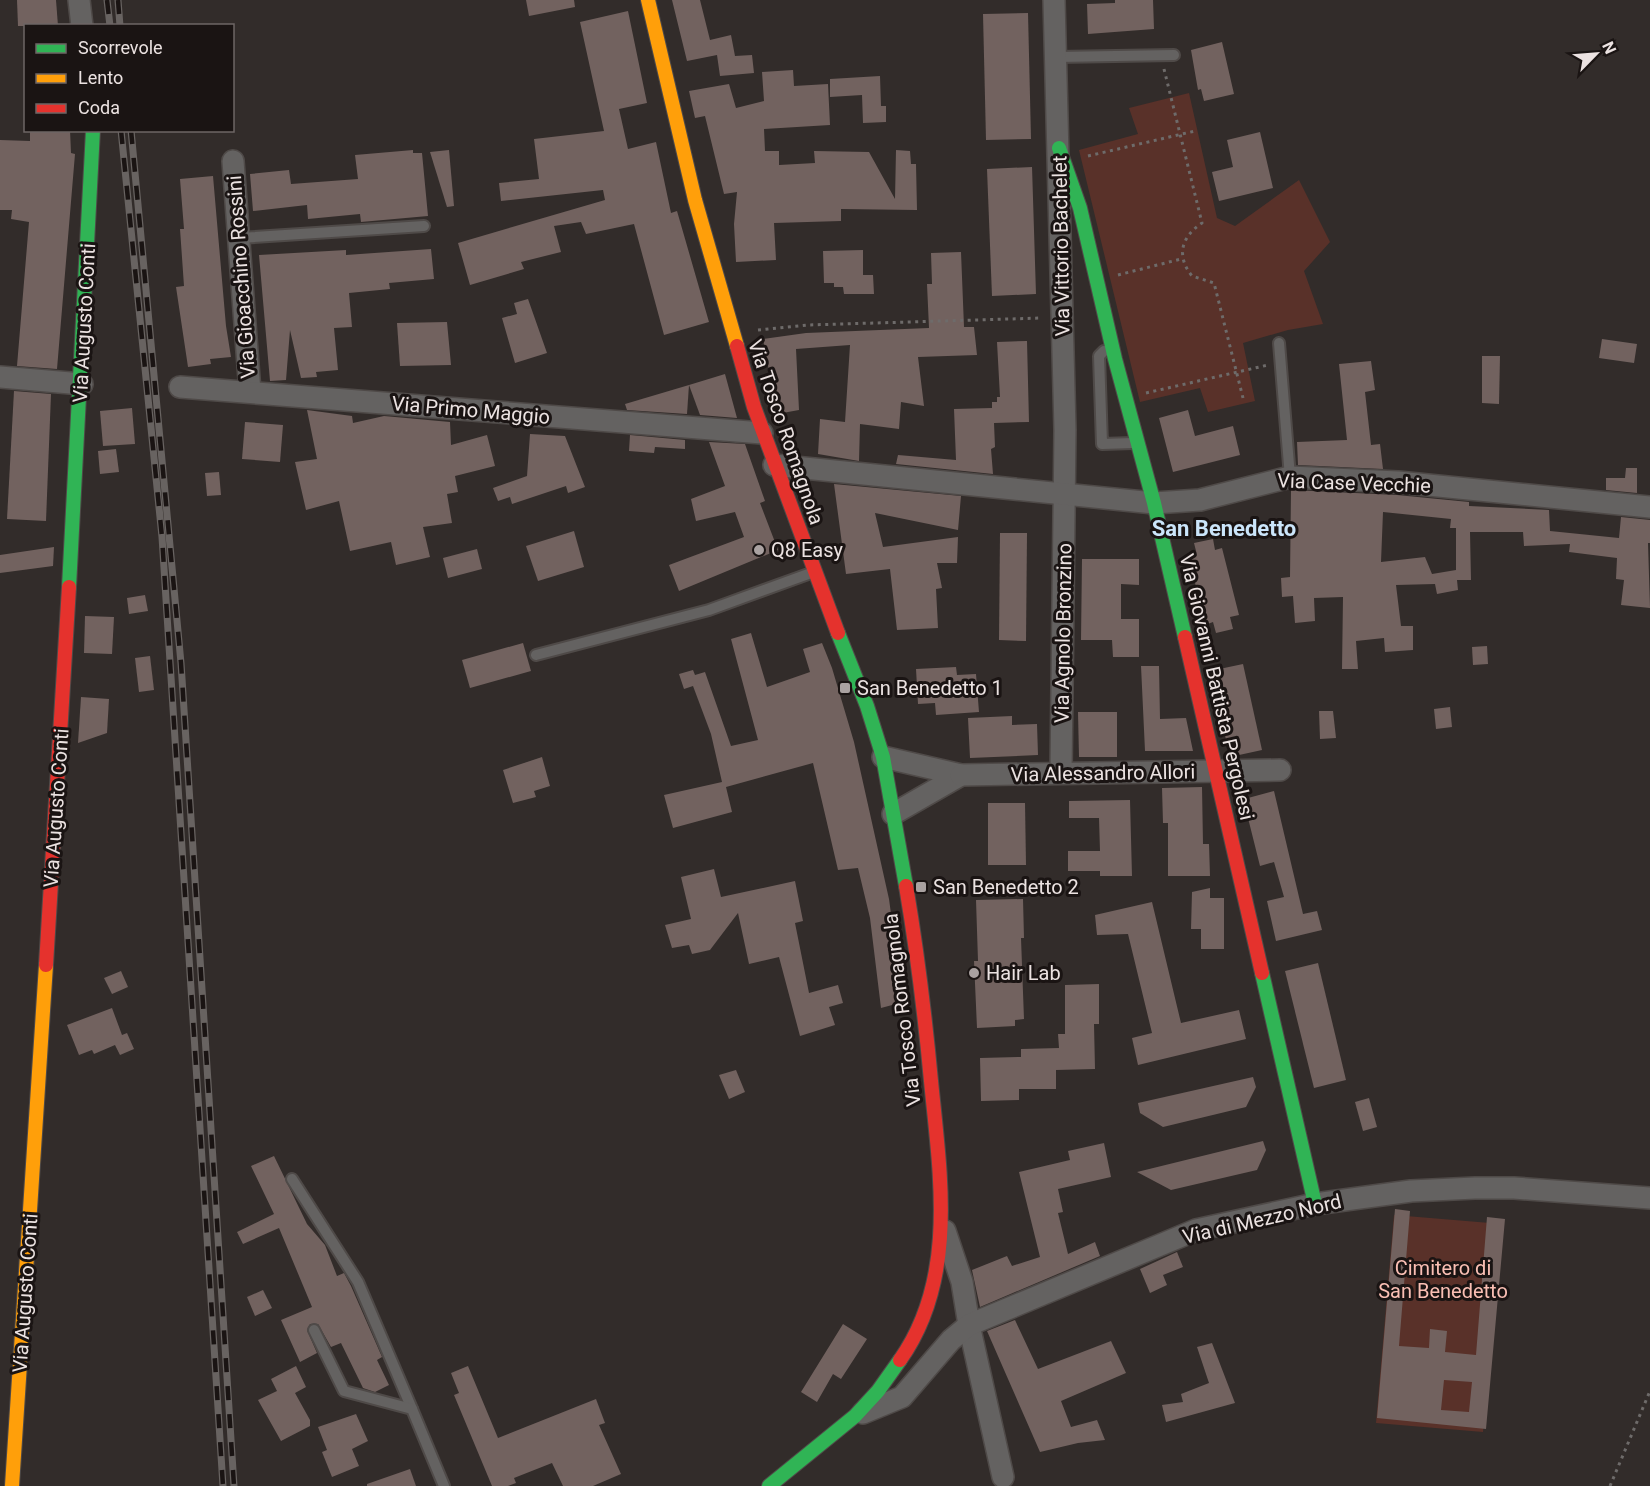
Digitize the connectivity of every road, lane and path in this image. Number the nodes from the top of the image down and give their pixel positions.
1 (79, 0) edge
2 (648, 0) edge
3 (1054, 0) edge
4 (82, 24) edge
5 (1161, 55) junction
6 (1174, 55) dead end
7 (1056, 57) junction
8 (1195, 131) dead end
9 (93, 132) edge
10 (1180, 134) junction
11 (1063, 155) junction
12 (233, 161) dead end
13 (424, 226) dead end
14 (240, 238) junction
15 (1182, 259) junction
16 (1096, 281) junction
17 (1063, 318) junction
18 (732, 333) junction
19 (1279, 343) dead end
20 (1111, 344) junction
21 (1279, 363) junction
22 (1237, 373) junction
23 (0, 377) edge
24 (82, 384) junction
25 (180, 387) dead end
26 (250, 392) junction
27 (1124, 398) junction
28 (1243, 398) dead end
29 (762, 433) junction
30 (1136, 443) junction
31 (774, 465) junction
32 (1290, 477) junction
33 (1064, 493) junction
34 (1155, 503) junction
35 (1650, 507) edge
36 (814, 572) junction
37 (536, 655) dead end
38 (883, 757) junction
39 (1280, 770) dead end
40 (1216, 771) junction
41 (1061, 773) junction
42 (961, 775) junction
43 (893, 814) junction
44 (292, 1179) dead end
45 (1650, 1198) edge
46 (1315, 1204) junction
47 (942, 1225) junction
48 (969, 1324) junction
49 (314, 1330) dead end
50 (1650, 1391) edge
51 (412, 1409) junction
52 (855, 1416) junction
53 (1003, 1477) dead end
54 (12, 1486) edge
55 (444, 1486) edge
56 (769, 1486) edge
57 (1610, 1486) edge

1 - 4 street
2 - 18 street, Via Tosco Romagnola
3 - 7 street, Via Vittorio Bachelet
5 - 6 lane
5 - 7 lane
5 - 10 path
7 - 11 street, Via Vittorio Bachelet
8 - 10 path
9 - 24 street, Via Augusto Conti
10 - 11 path
10 - 15 path
11 - 16 street, Via Giovanni Battista Pergolesi
11 - 17 street, Via Vittorio Bachelet
12 - 14 street, Via Gioacchino Rossini
13 - 14 lane
14 - 26 street, Via Gioacchino Rossini
15 - 16 path
15 - 22 path
16 - 20 street, Via Giovanni Battista Pergolesi
17 - 18 path
17 - 33 street, Via Vittorio Bachelet
18 - 29 street, Via Tosco Romagnola
19 - 21 lane
20 - 27 street, Via Giovanni Battista Pergolesi
20 - 30 lane
21 - 22 path
21 - 32 lane
22 - 27 path
22 - 28 path
23 - 24 street
24 - 54 street, Via Augusto Conti
25 - 26 street, Via Primo Maggio
26 - 29 street, Via Primo Maggio
27 - 30 street, Via Giovanni Battista Pergolesi
29 - 31 street, Via Tosco Romagnola
30 - 34 street, Via Giovanni Battista Pergolesi
31 - 33 street, Via Case Vecchie
31 - 36 street, Via Tosco Romagnola
32 - 34 street, Via Case Vecchie
32 - 35 street, Via Case Vecchie
33 - 34 street, Via Case Vecchie
33 - 41 street, Via Agnolo Bronzino
34 - 40 street, Via Giovanni Battista Pergolesi
36 - 37 lane
36 - 38 street, Via Tosco Romagnola
38 - 42 street, Via Alessandro Allori
38 - 43 street, Via Tosco Romagnola
39 - 40 street, Via Alessandro Allori
40 - 41 street, Via Alessandro Allori
40 - 46 street, Via Giovanni Battista Pergolesi
41 - 42 street, Via Alessandro Allori
42 - 43 street, Via Alessandro Allori
43 - 47 street, Via Tosco Romagnola
44 - 51 lane
45 - 46 street, Via di Mezzo Nord
46 - 48 street, Via di Mezzo Nord
47 - 48 street
47 - 52 street, Via Tosco Romagnola
48 - 52 street, Via di Mezzo Nord
48 - 53 street
49 - 51 lane
50 - 57 path
51 - 55 lane
52 - 56 street, Via Tosco Romagnola

